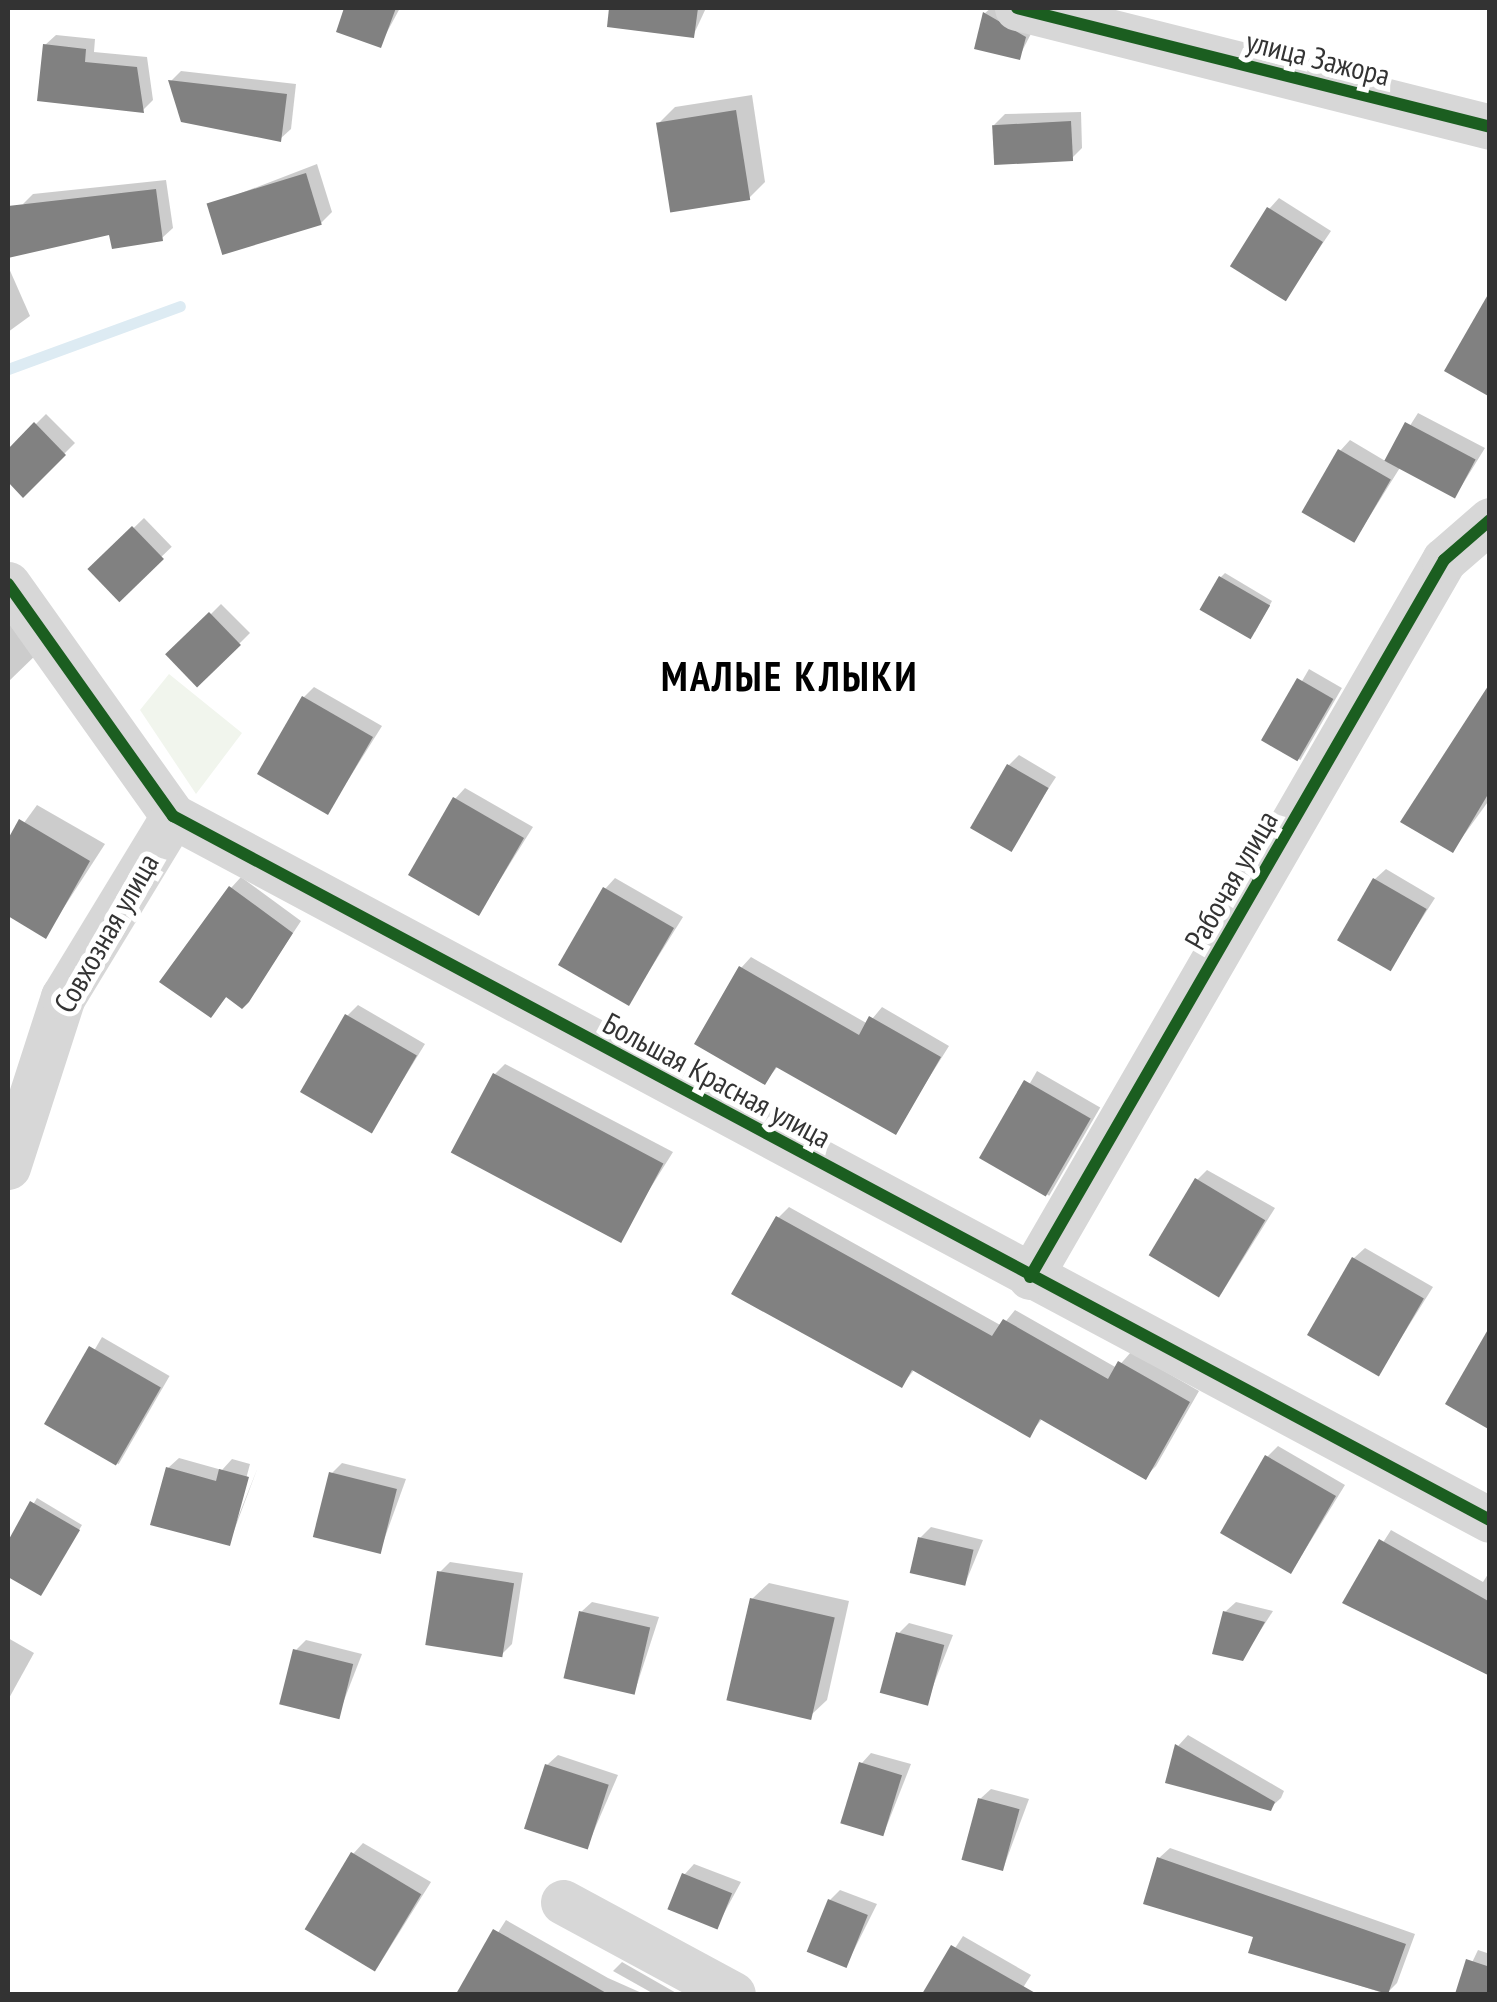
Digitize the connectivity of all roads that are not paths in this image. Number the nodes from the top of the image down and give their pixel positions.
1 (1017, 8) edge
2 (1490, 127) edge
3 (1490, 520) edge
4 (8, 584) edge
5 (173, 816) junction
6 (8, 1167) edge
7 (1030, 1277) junction
8 (1490, 1520) edge
9 (563, 1902) dead end
10 (733, 1994) edge

1 - 2 street, улица Зажора
3 - 7 street, Рабочая улица
4 - 5 street, Большая Красная улица
5 - 6 street, Совхозная улица
5 - 7 street, Большая Красная улица
7 - 8 street, Большая Красная улица
9 - 10 street

